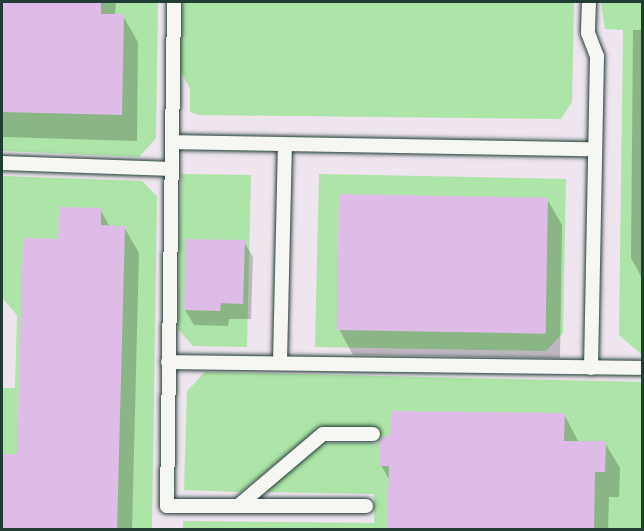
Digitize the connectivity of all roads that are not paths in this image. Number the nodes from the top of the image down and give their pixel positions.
1 (174, 2) edge
2 (589, 2) edge
3 (173, 142) junction
4 (285, 145) junction
5 (595, 149) junction
6 (2, 163) edge
7 (172, 169) junction
8 (168, 362) junction
9 (280, 362) junction
10 (591, 368) junction
11 (642, 368) edge
12 (373, 435) dead end
13 (238, 506) junction
14 (366, 506) dead end

1 - 3 lane
2 - 5 lane
3 - 4 lane
3 - 7 lane
4 - 5 lane
4 - 9 lane
5 - 10 lane
6 - 7 lane
7 - 8 lane
8 - 9 lane
8 - 13 lane
9 - 10 lane
10 - 11 lane
12 - 13 lane
13 - 14 lane

